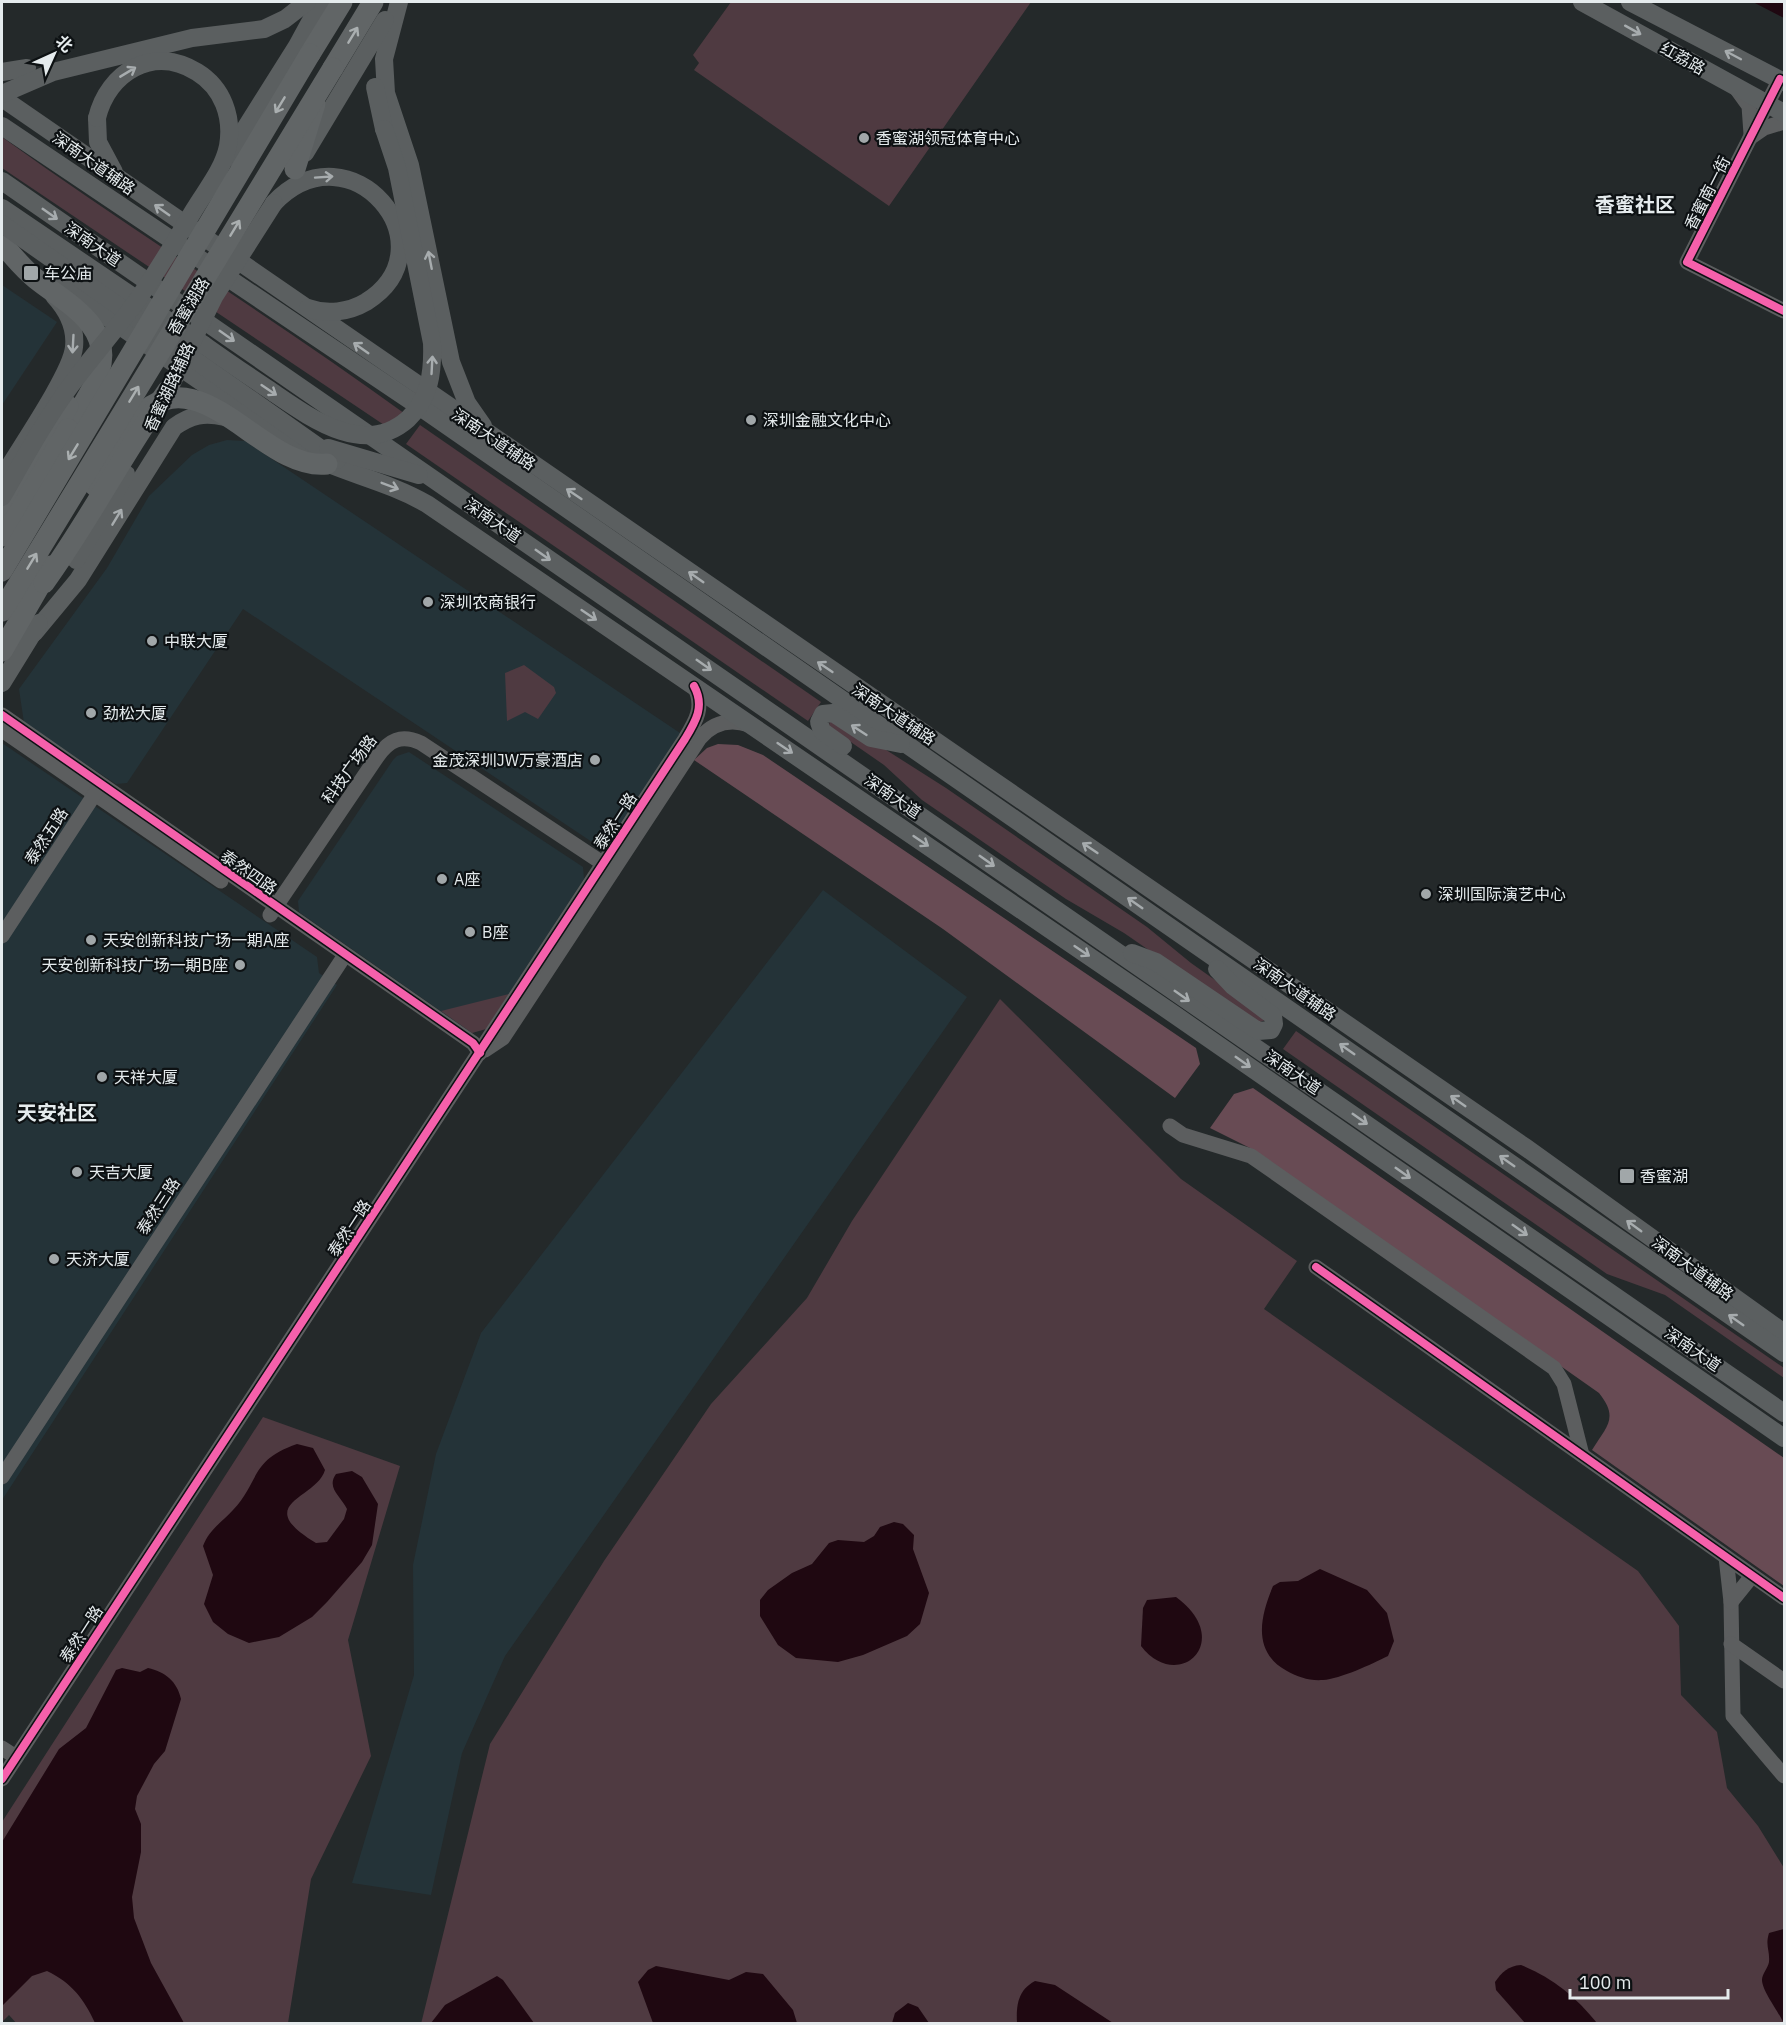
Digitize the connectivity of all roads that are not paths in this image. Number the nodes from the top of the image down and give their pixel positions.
1 (306, 2) edge
2 (321, 2) edge
3 (342, 2) edge
4 (373, 2) edge
5 (398, 2) edge
6 (1582, 2) edge
7 (1630, 2) edge
8 (385, 21) junction
9 (304, 50) junction
10 (2, 72) edge
11 (342, 74) junction
12 (1782, 81) edge
13 (1736, 88) junction
14 (320, 90) junction
15 (2, 96) edge
16 (1776, 108) edge
17 (1785, 123) edge
18 (2, 126) edge
19 (390, 127) junction
20 (1751, 137) junction
21 (220, 167) junction
22 (295, 169) junction
23 (2, 180) edge
24 (123, 183) junction
25 (274, 203) junction
26 (2, 208) edge
27 (2, 224) edge
28 (3, 245) edge
29 (35, 278) junction
30 (297, 303) junction
31 (1785, 311) edge
32 (100, 348) junction
33 (168, 390) junction
34 (231, 418) junction
35 (297, 431) junction
36 (508, 449) junction
37 (327, 464) junction
38 (2, 478) edge
39 (367, 478) junction
40 (448, 489) junction
41 (2, 497) edge
42 (2, 524) edge
43 (2, 536) edge
44 (2, 571) edge
45 (44, 583) junction
46 (718, 593) junction
47 (2, 610) edge
48 (34, 633) junction
49 (2, 651) edge
50 (805, 675) junction
51 (2, 683) edge
52 (693, 686) junction
53 (2, 715) edge
54 (752, 726) junction
55 (2, 730) edge
56 (914, 750) junction
57 (93, 787) junction
58 (855, 797) junction
59 (898, 799) junction
60 (939, 828) junction
61 (606, 870) junction
62 (276, 913) junction
63 (2, 917) edge
64 (1166, 924) junction
65 (2, 936) edge
66 (1192, 942) junction
67 (1232, 945) junction
68 (1113, 948) junction
69 (339, 957) junction
70 (1175, 1015) junction
71 (480, 1053) junction
72 (1272, 1082) junction
73 (1332, 1099) junction
74 (1170, 1126) dead end
75 (1525, 1147) junction
76 (1571, 1205) junction
77 (1316, 1267) dead end
78 (1685, 1284) junction
79 (1744, 1305) junction
80 (1785, 1333) edge
81 (1785, 1353) edge
82 (1785, 1413) edge
83 (1785, 1438) edge
84 (1582, 1455) junction
85 (2, 1460) edge
86 (2, 1477) edge
87 (1726, 1557) junction
88 (1752, 1576) junction
89 (1785, 1598) edge
90 (1731, 1602) junction
91 (1731, 1644) junction
92 (1785, 1681) edge
93 (2, 1748) edge
94 (16, 1757) junction
95 (1785, 1776) edge
96 (2, 1779) edge

1 - 10 main road
1 - 15 main road, bridge
2 - 9 main road
3 - 9 highway, 香蜜湖路
11 -> 4 highway, 香蜜湖路
5 - 8 main road, 香蜜湖路辅路
5 - 19 main road
6 -> 13 main road, 红荔路
12 -> 7 main road, 红荔路
8 - 11 main road, 香蜜湖路辅路
8 - 19 main road
9 - 21 main road, bridge
9 -> 44 highway, 香蜜湖路, bridge
11 - 14 highway, 香蜜湖路, bridge
11 - 22 main road, 香蜜湖路辅路
12 - 16 street, 香蜜南一街
13 - 16 main road, 红荔路
13 - 20 street
14 - 22 highway, bridge
47 -> 14 highway, 香蜜湖路, bridge
15 - 24 main road, 深南大道辅路
16 - 20 street, 香蜜南一街
17 - 20 street
18 - 50 main road
26 -> 19 main road, bridge
36 -> 19 main road
20 - 31 street, 香蜜南一街
24 -> 21 main road, bridge
21 - 32 main road, bridge
22 - 25 main road, 香蜜湖路辅路
23 -> 40 main road, 深南大道
30 -> 24 main road, 深南大道辅路
25 -> 30 main road
25 - 33 main road, 香蜜湖路辅路, bridge
27 - 35 main road, bridge
28 - 29 highway
28 - 37 main road
29 -> 38 main road
29 - 43 highway, bridge
36 -> 30 main road, 深南大道辅路
32 - 41 main road, bridge
32 - 42 highway, bridge
33 - 45 highway, bridge
33 - 48 main road, 香蜜湖路辅路, bridge
34 - 37 highway
34 - 45 highway, bridge
48 -> 34 main road
35 - 39 main road
35 - 40 main road
46 -> 36 main road, 深南大道辅路
37 - 39 main road
39 -> 52 main road
40 -> 59 main road, 深南大道
45 - 49 highway
46 - 50 main road
67 -> 46 main road, 深南大道辅路
48 - 51 main road, 香蜜湖路辅路
50 - 56 main road
52 - 54 main road
52 - 61 street, 泰然一路
53 - 57 street, 泰然四路
54 -> 58 main road
54 - 61 street, 泰然一路
55 - 57 street, 泰然四路
56 -> 59 main road
64 -> 56 main road
57 - 62 street, 泰然四路
57 - 63 street, 泰然五路
57 - 65 street, 泰然五路
58 - 60 main road
58 -> 70 main road
59 - 60 main road, 深南大道
60 -> 68 main road, 深南大道
61 - 62 street, 科技广场路
61 - 71 street, 泰然一路
62 - 69 street, 泰然四路
64 - 66 main road
64 - 67 main road
66 - 68 main road
76 -> 66 main road
75 -> 67 main road, 深南大道辅路
68 - 70 main road
68 -> 73 main road, 深南大道
69 - 71 street, 泰然四路
69 - 85 street, 泰然三路
69 - 86 street, 泰然三路
70 -> 72 main road
71 - 94 street, 泰然一路
72 - 73 main road
72 -> 83 main road
73 -> 82 main road, 深南大道
74 - 84 street
75 - 76 main road
79 -> 75 main road, 深南大道辅路
76 - 78 main road
77 - 84 street
78 - 79 main road
81 -> 78 main road
79 - 80 main road, 深南大道辅路
84 - 87 street
87 - 88 street
87 - 90 street
88 - 89 street
88 - 90 street
90 - 91 street
91 - 92 street
91 - 95 street
93 - 94 street
94 - 96 street, 泰然一路

